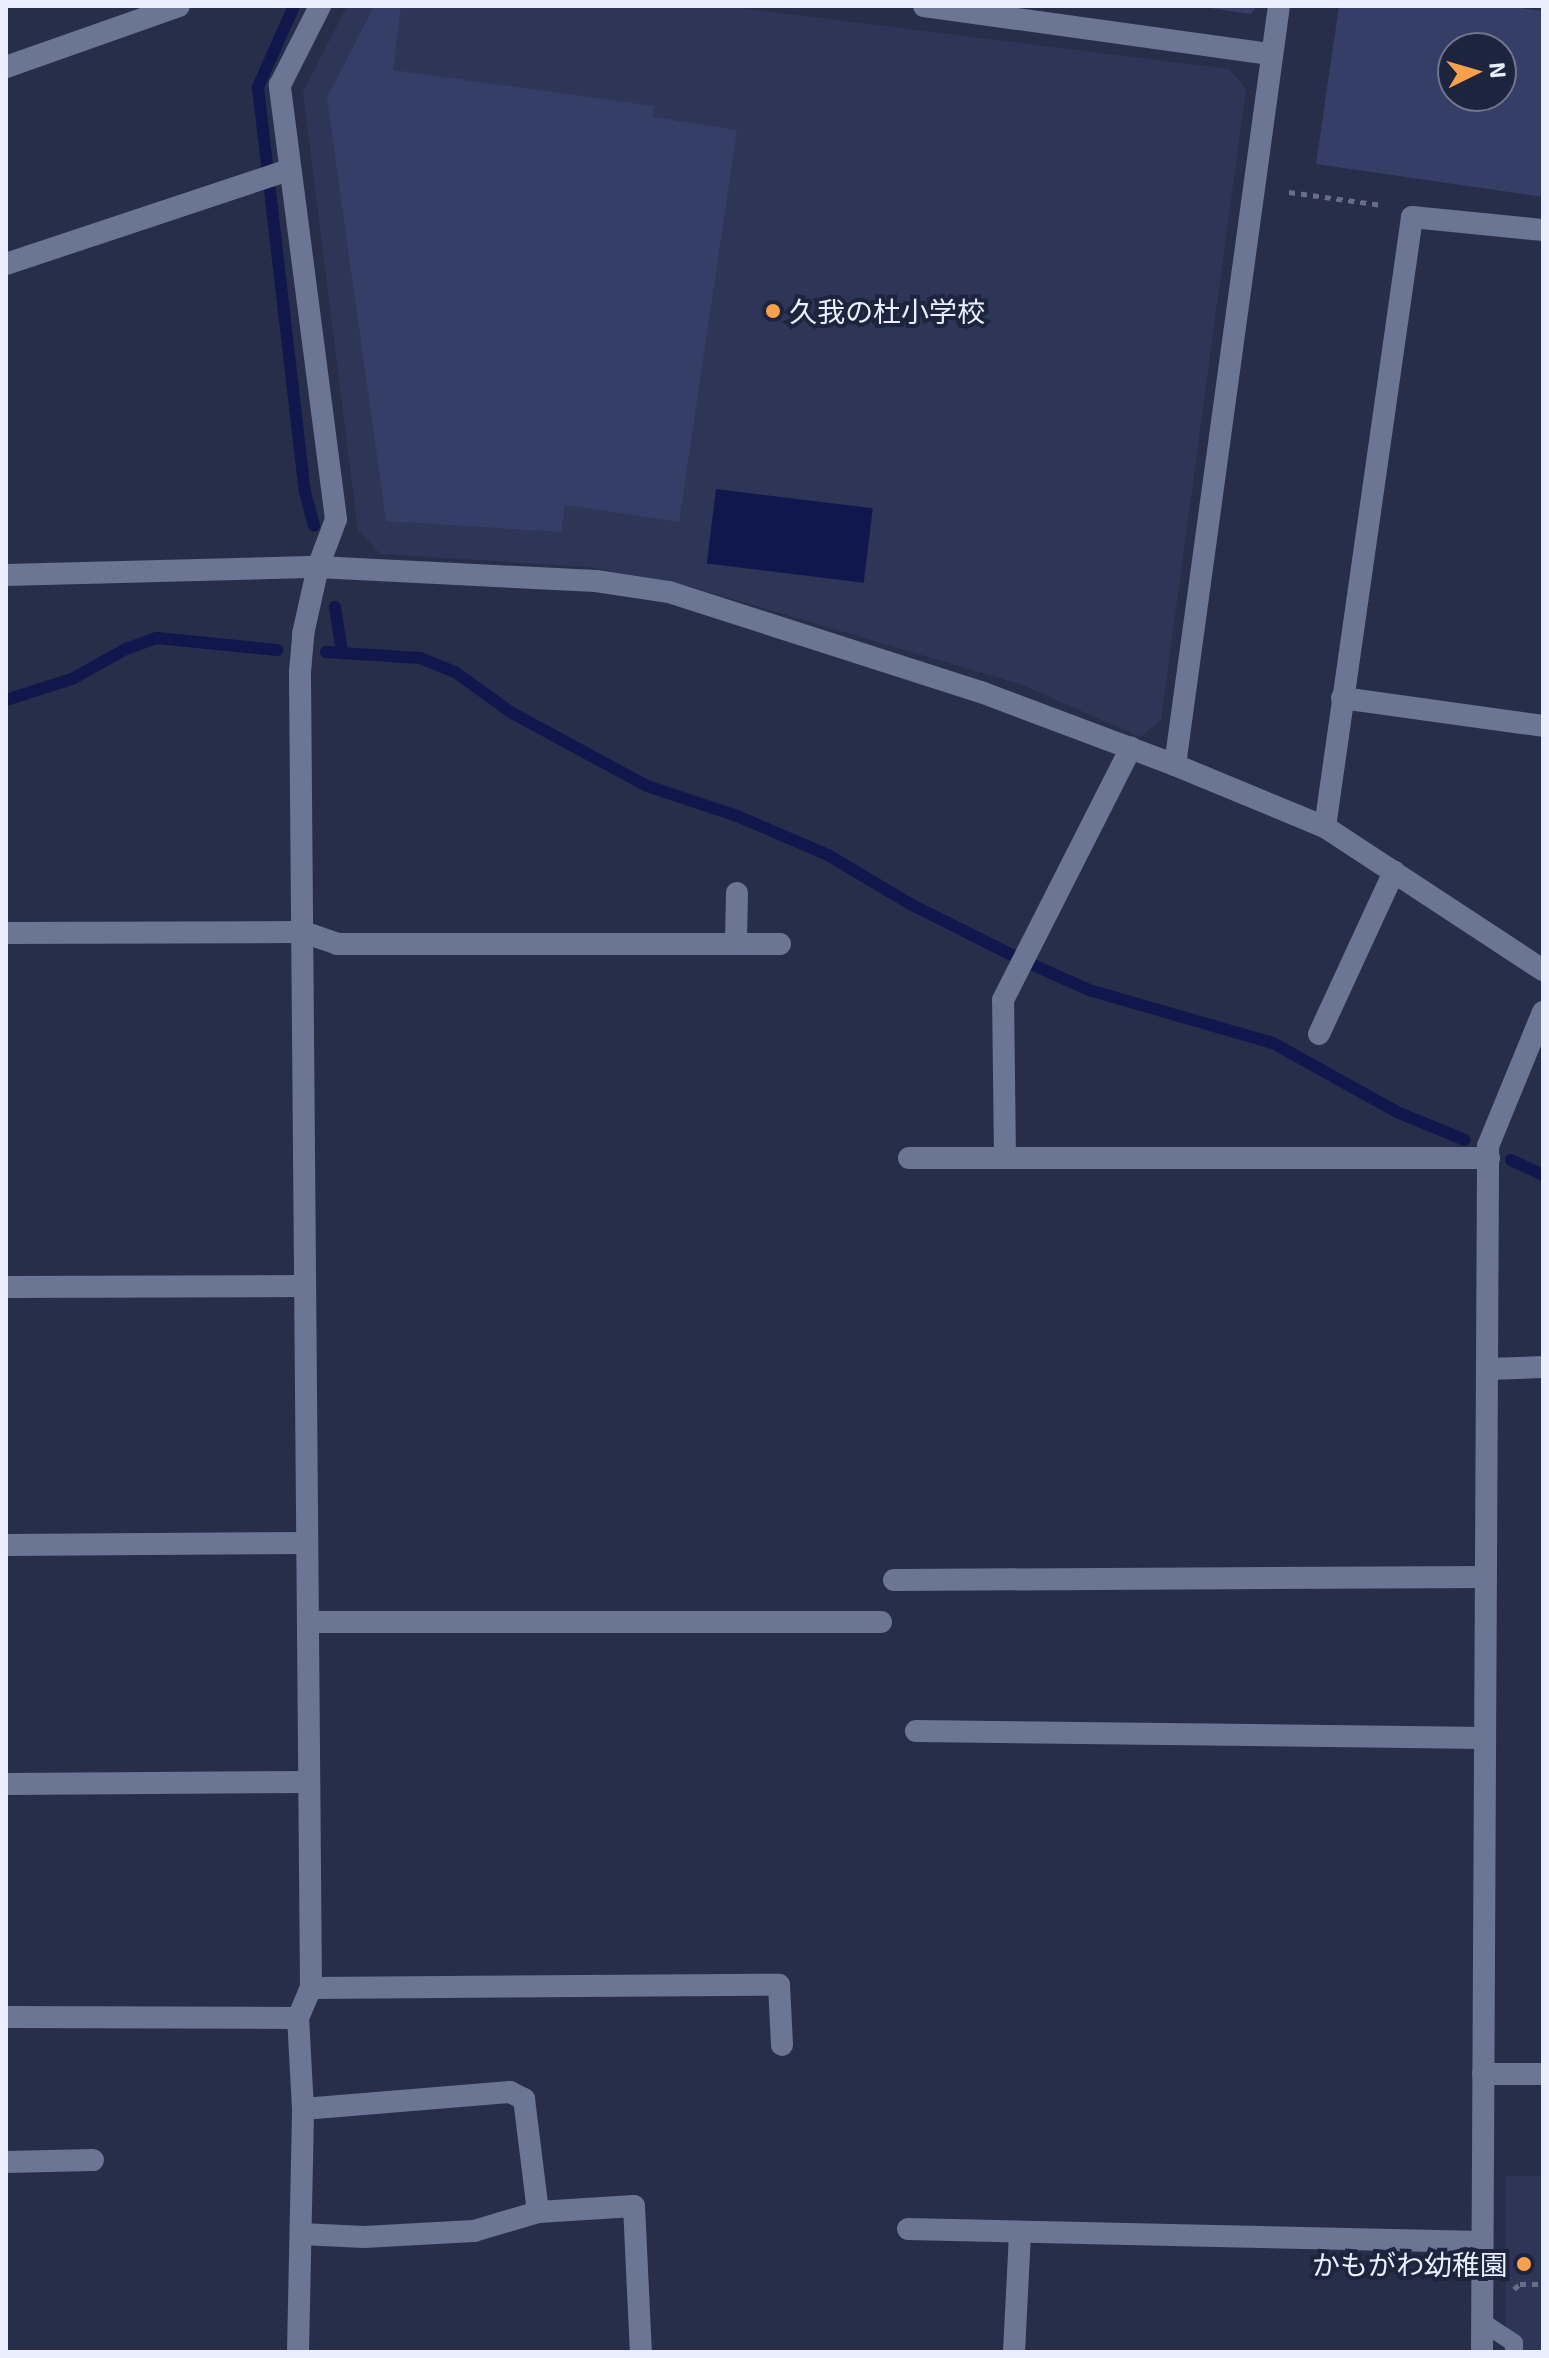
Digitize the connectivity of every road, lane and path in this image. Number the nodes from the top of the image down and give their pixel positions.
1 (179, 6) edge
2 (320, 6) edge
3 (924, 6) edge
4 (1279, 6) edge
5 (1272, 54) junction
6 (6, 67) edge
7 (285, 171) junction
8 (1289, 192) dead end
9 (1412, 217) junction
10 (1543, 230) edge
11 (6, 264) edge
12 (318, 567) junction
13 (6, 575) edge
14 (1342, 698) junction
15 (1543, 726) edge
16 (1131, 748) junction
17 (1175, 765) junction
18 (1325, 827) junction
19 (1394, 872) junction
20 (737, 893) dead end
21 (303, 932) junction
22 (6, 933) edge
23 (736, 943) junction
24 (780, 944) dead end
25 (1543, 970) edge
26 (1543, 1012) edge
27 (1319, 1034) dead end
28 (909, 1158) dead end
29 (1005, 1158) junction
30 (1489, 1158) junction
31 (305, 1286) junction
32 (6, 1287) edge
33 (1543, 1367) edge
34 (1487, 1369) junction
35 (307, 1543) junction
36 (6, 1545) edge
37 (1486, 1577) junction
38 (894, 1580) dead end
39 (308, 1622) junction
40 (881, 1622) dead end
41 (916, 1731) dead end
42 (1485, 1738) junction
43 (309, 1782) junction
44 (6, 1784) edge
45 (311, 1988) junction
46 (6, 2017) edge
47 (298, 2018) junction
48 (782, 2045) dead end
49 (1483, 2074) junction
50 (1543, 2074) edge
51 (303, 2109) junction
52 (93, 2160) dead end
53 (6, 2162) edge
54 (538, 2212) junction
55 (908, 2229) dead end
56 (1020, 2232) junction
57 (301, 2234) junction
58 (1482, 2242) junction
59 (1543, 2284) edge
60 (1507, 2294) dead end
61 (1482, 2322) junction
62 (298, 2352) edge
63 (641, 2352) edge
64 (1014, 2352) edge
65 (1482, 2352) edge
66 (1514, 2352) edge

1 - 6 street
2 - 7 street
3 - 5 street
4 - 5 street
5 - 17 street
7 - 11 street
7 - 12 street
8 - 9 path
9 - 10 street
9 - 14 street
12 - 13 street
12 - 16 street
12 - 21 street
14 - 15 street
14 - 18 street
16 - 17 street
16 - 29 street
17 - 18 street
18 - 19 street
19 - 25 street
19 - 27 street
20 - 23 street
21 - 22 street
21 - 23 street
21 - 31 street
23 - 24 street
26 - 30 street
28 - 29 street
29 - 30 street
30 - 34 street
31 - 32 street
31 - 35 street
33 - 34 street
34 - 37 street
35 - 36 street
35 - 39 street
37 - 38 street
37 - 42 street
39 - 40 street
39 - 43 street
41 - 42 street
42 - 49 street
43 - 44 street
43 - 45 street
45 - 47 street
45 - 48 street
46 - 47 street
47 - 51 street
49 - 50 street
49 - 58 street
51 - 54 street
51 - 57 street
52 - 53 street
54 - 57 street
54 - 63 street
55 - 56 street
56 - 58 street
56 - 64 street
57 - 62 street
58 - 61 street
59 - 60 path
61 - 65 street
61 - 66 lane

